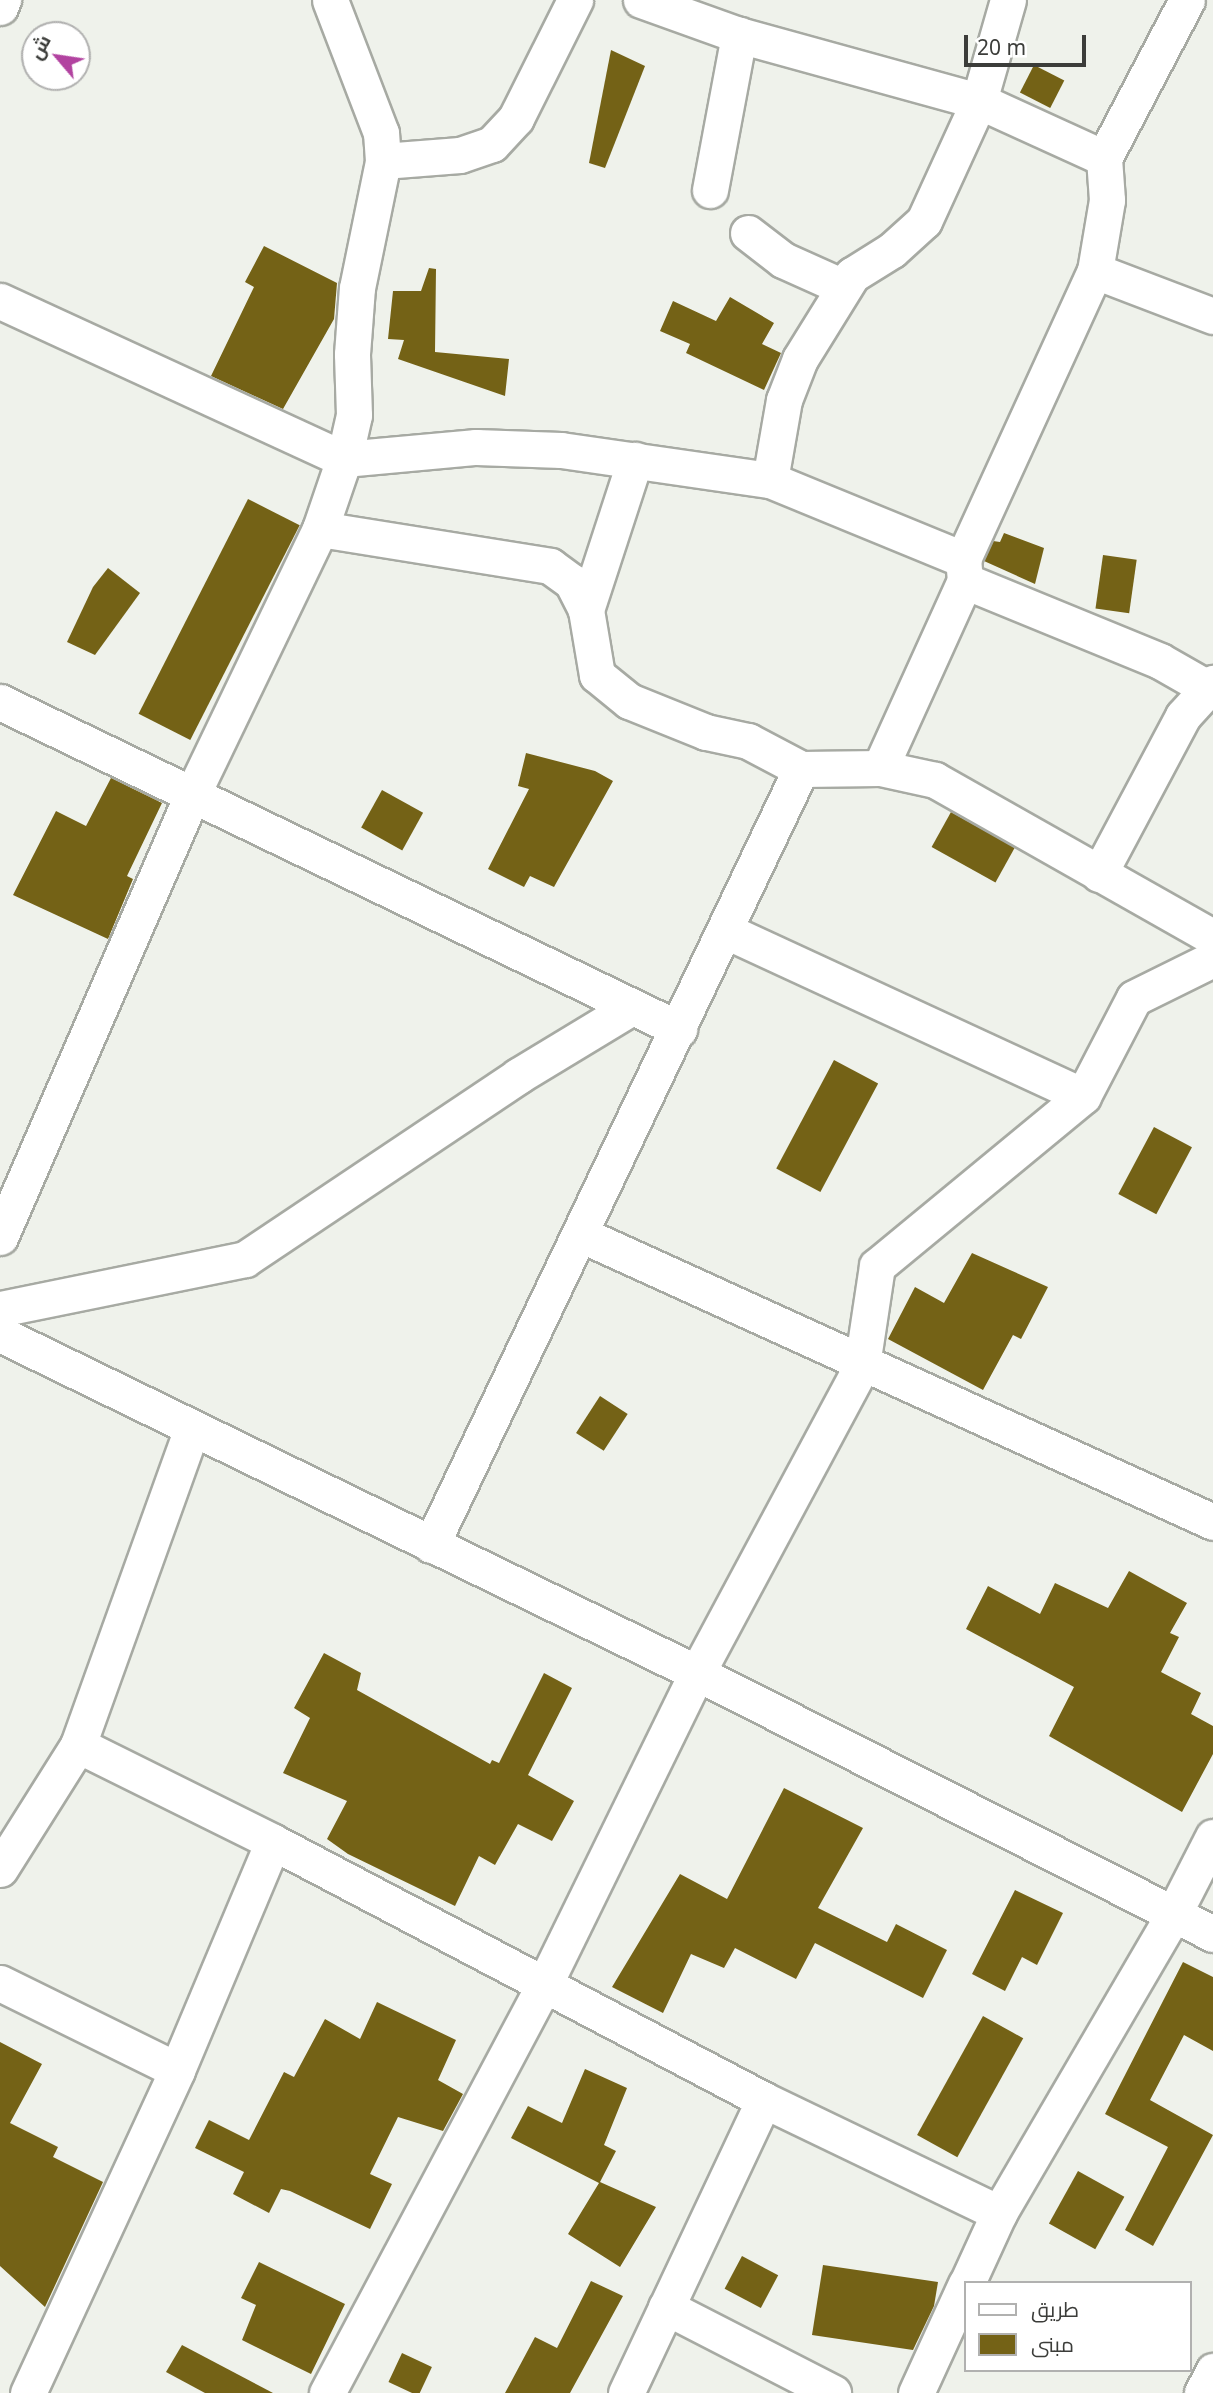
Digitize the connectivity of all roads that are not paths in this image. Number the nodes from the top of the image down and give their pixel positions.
1 (3, 0) edge
2 (330, 0) edge
3 (575, 0) edge
4 (641, 0) edge
5 (1008, 0) edge
6 (1187, 0) edge
7 (0, 7) edge
8 (739, 35) junction
9 (978, 101) junction
10 (1104, 158) junction
11 (383, 161) junction
12 (710, 190) dead end
13 (748, 233) dead end
14 (1095, 271) junction
15 (842, 287) junction
16 (0, 301) edge
17 (1213, 316) edge
18 (344, 459) junction
19 (635, 460) junction
20 (770, 480) junction
21 (320, 529) junction
22 (964, 570) junction
23 (586, 610) junction
24 (1211, 686) edge
25 (0, 702) edge
26 (880, 768) junction
27 (802, 769) junction
28 (192, 795) junction
29 (1099, 874) junction
30 (726, 931) junction
31 (1213, 937) edge
32 (1213, 959) edge
33 (632, 1007) junction
34 (679, 1029) junction
35 (1083, 1096) junction
36 (580, 1234) junction
37 (0, 1237) edge
38 (0, 1309) edge
39 (0, 1334) edge
40 (862, 1365) junction
41 (192, 1429) junction
42 (1213, 1522) edge
43 (430, 1545) junction
44 (697, 1673) junction
45 (78, 1745) junction
46 (1213, 1838) edge
47 (273, 1842) junction
48 (0, 1869) edge
49 (1172, 1917) junction
50 (1213, 1934) edge
51 (0, 1983) edge
52 (544, 1985) junction
53 (177, 2070) junction
54 (764, 2100) junction
55 (999, 2213) junction
56 (968, 2281) edge
57 (964, 2289) edge
58 (666, 2307) junction
59 (1213, 2371) edge
60 (0, 2382) edge
61 (26, 2393) edge
62 (327, 2393) edge
63 (626, 2393) edge
64 (833, 2393) edge
65 (916, 2393) edge
66 (1202, 2393) edge

1 - 7 street
2 - 11 street
3 - 11 street
4 - 8 street
5 - 9 street
6 - 10 street
8 - 9 street
8 - 12 street
9 - 10 street
9 - 15 street
10 - 14 street
11 - 18 street
13 - 15 street
14 - 17 street
14 - 22 street
15 - 20 street
16 - 18 street
18 - 19 street
18 - 21 street
19 - 20 street
19 - 23 street
20 - 22 street
21 - 23 street
21 - 28 street
22 - 24 street
22 - 26 street
23 - 27 street
24 - 29 street
25 - 28 street
26 - 27 street
26 - 29 street
27 - 30 street
28 - 33 street
28 - 37 street
29 - 31 street
30 - 34 street
30 - 35 street
32 - 35 street
33 - 34 street
33 - 38 street
34 - 36 street
35 - 40 street
36 - 40 street
36 - 43 street
39 - 41 street
40 - 42 street
40 - 44 street
41 - 43 street
41 - 45 street
43 - 44 street
44 - 49 street
44 - 52 street
45 - 47 street
45 - 48 street
46 - 49 street
47 - 52 street
47 - 53 street
49 - 50 street
49 - 55 street
51 - 53 street
52 - 54 street
52 - 62 street
53 - 61 street
54 - 55 street
54 - 58 street
55 - 56 street
57 - 65 street
58 - 63 street
58 - 64 street
59 - 66 street
60 - 61 street

